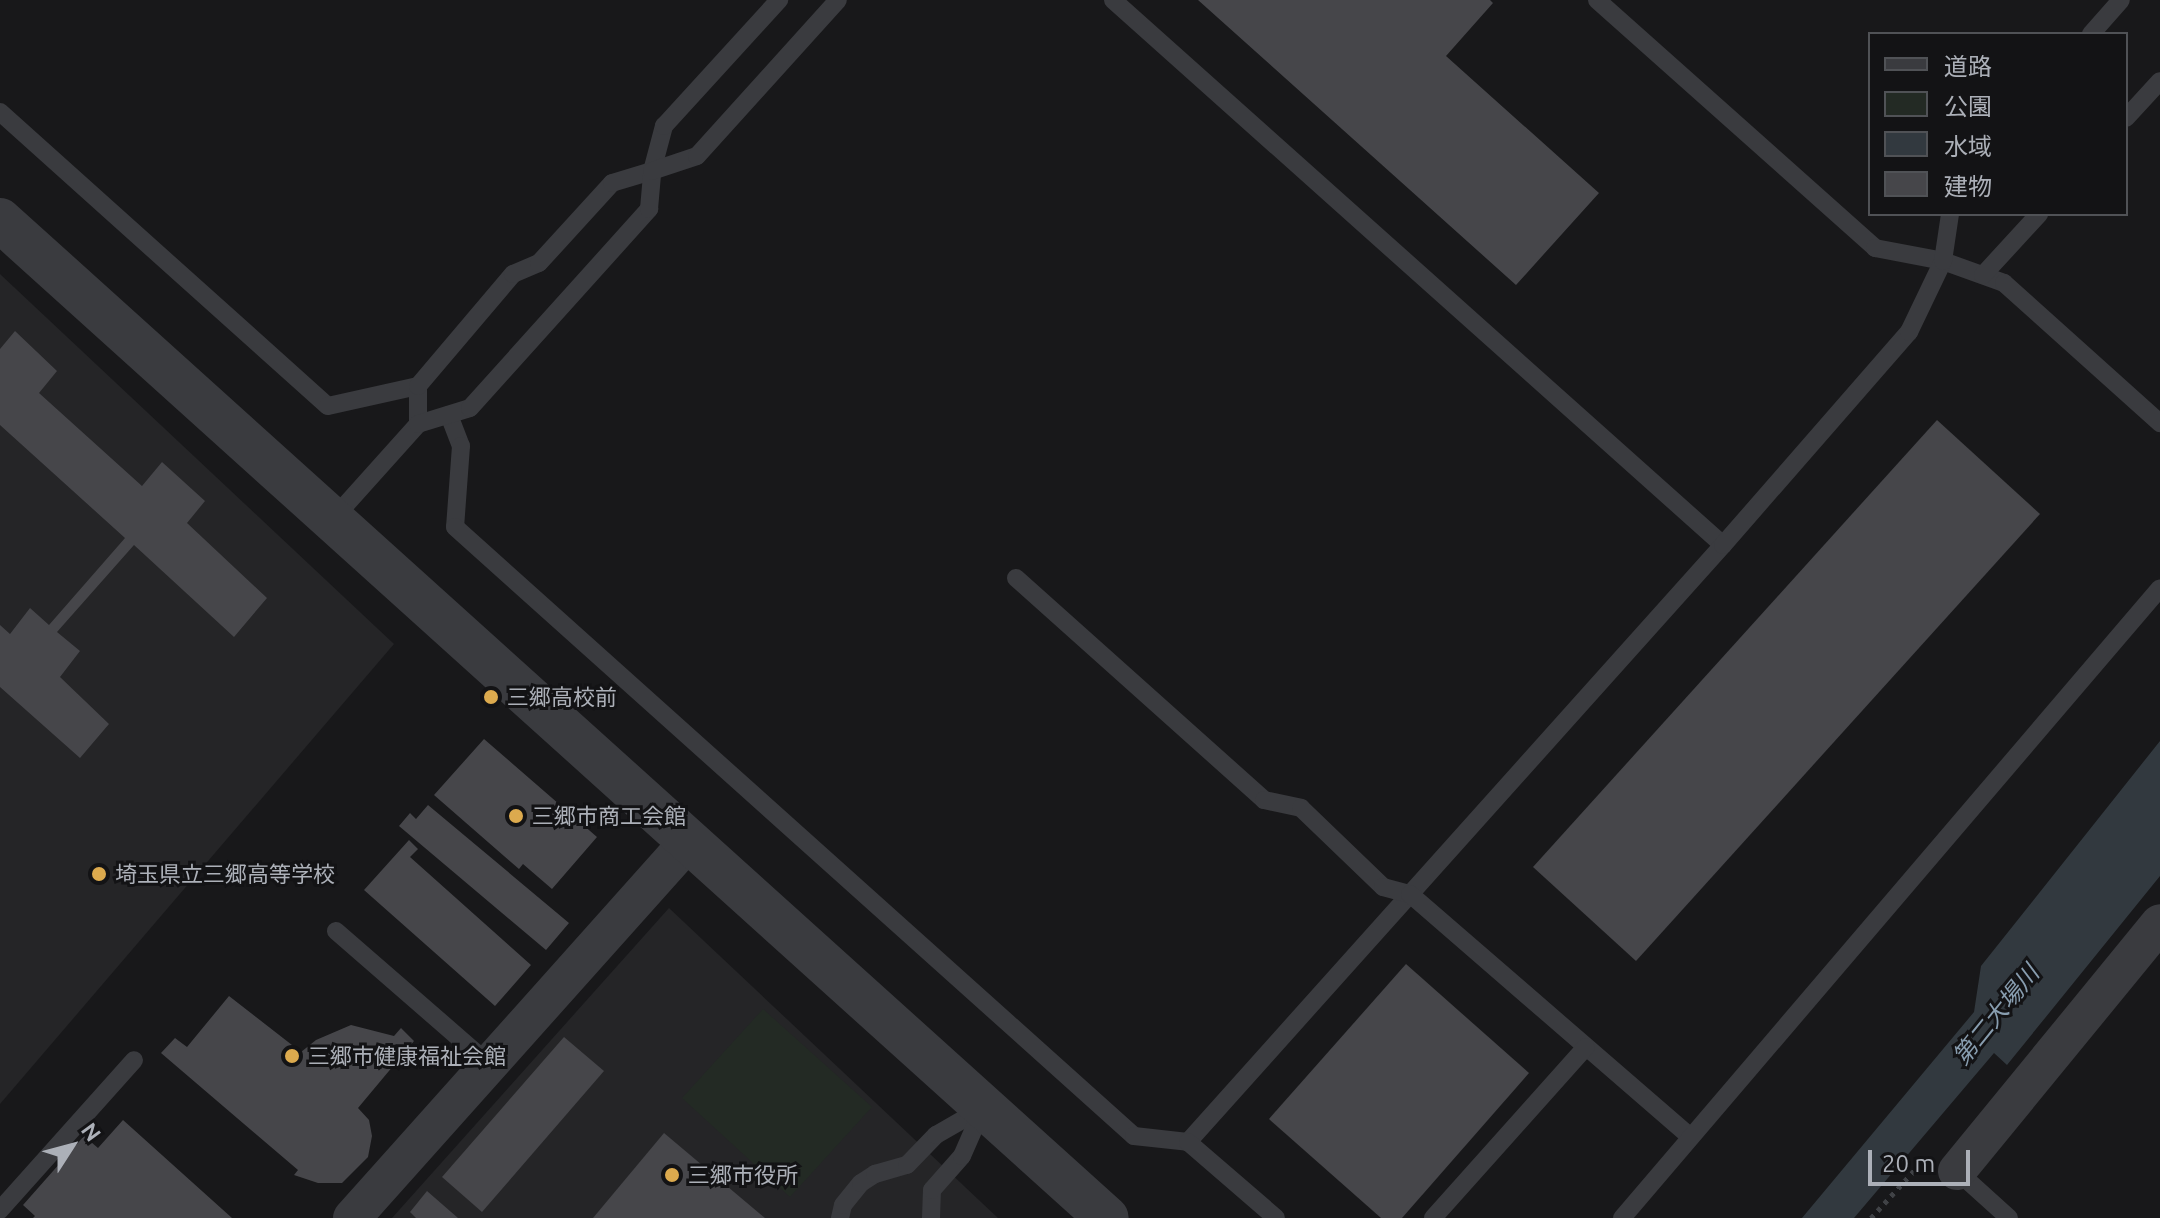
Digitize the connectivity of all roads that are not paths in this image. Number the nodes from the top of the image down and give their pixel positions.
1 (779, 0) edge
2 (838, 0) edge
3 (1113, 0) edge
4 (1597, 0) edge
5 (2121, 0) edge
6 (2093, 32) edge
7 (2160, 81) edge
8 (0, 112) edge
9 (2128, 116) edge
10 (652, 171) junction
11 (1950, 216) edge
12 (2037, 216) edge
13 (0, 220) edge
14 (1943, 261) junction
15 (1983, 275) junction
16 (418, 386) junction
17 (449, 415) junction
18 (2160, 423) edge
19 (418, 424) junction
20 (332, 520) junction
21 (1723, 545) junction
22 (1016, 578) dead end
23 (2160, 588) edge
24 (689, 841) junction
25 (1410, 894) junction
26 (2160, 923) edge
27 (336, 931) dead end
28 (1586, 1047) junction
29 (134, 1060) dead end
30 (489, 1064) junction
31 (983, 1108) junction
32 (1691, 1137) junction
33 (1188, 1142) junction
34 (1957, 1171) joint
35 (0, 1210) edge
36 (352, 1218) edge
37 (840, 1218) edge
38 (931, 1218) edge
39 (1107, 1218) edge
40 (1276, 1218) edge
41 (1433, 1218) edge
42 (1622, 1218) edge
43 (2009, 1218) edge

1 - 10 lane
2 - 10 lane
3 - 21 lane
4 - 14 lane
5 - 6 lane
7 - 9 lane
8 - 16 lane
10 - 16 lane
10 - 17 lane
11 - 14 lane
12 - 15 lane
13 - 20 street
14 - 15 lane
14 - 21 lane
15 - 18 lane
16 - 19 lane
17 - 19 lane
17 - 33 lane
19 - 20 lane
20 - 24 street
21 - 25 lane
22 - 25 lane
23 - 32 lane
24 - 30 street
24 - 31 street
25 - 28 lane
25 - 33 lane
26 - 34 street
27 - 30 lane
28 - 32 lane
28 - 41 lane
29 - 35 lane
30 - 36 street
31 - 37 lane
31 - 38 lane
31 - 39 street
32 - 42 lane
33 - 40 lane
34 - 43 lane

